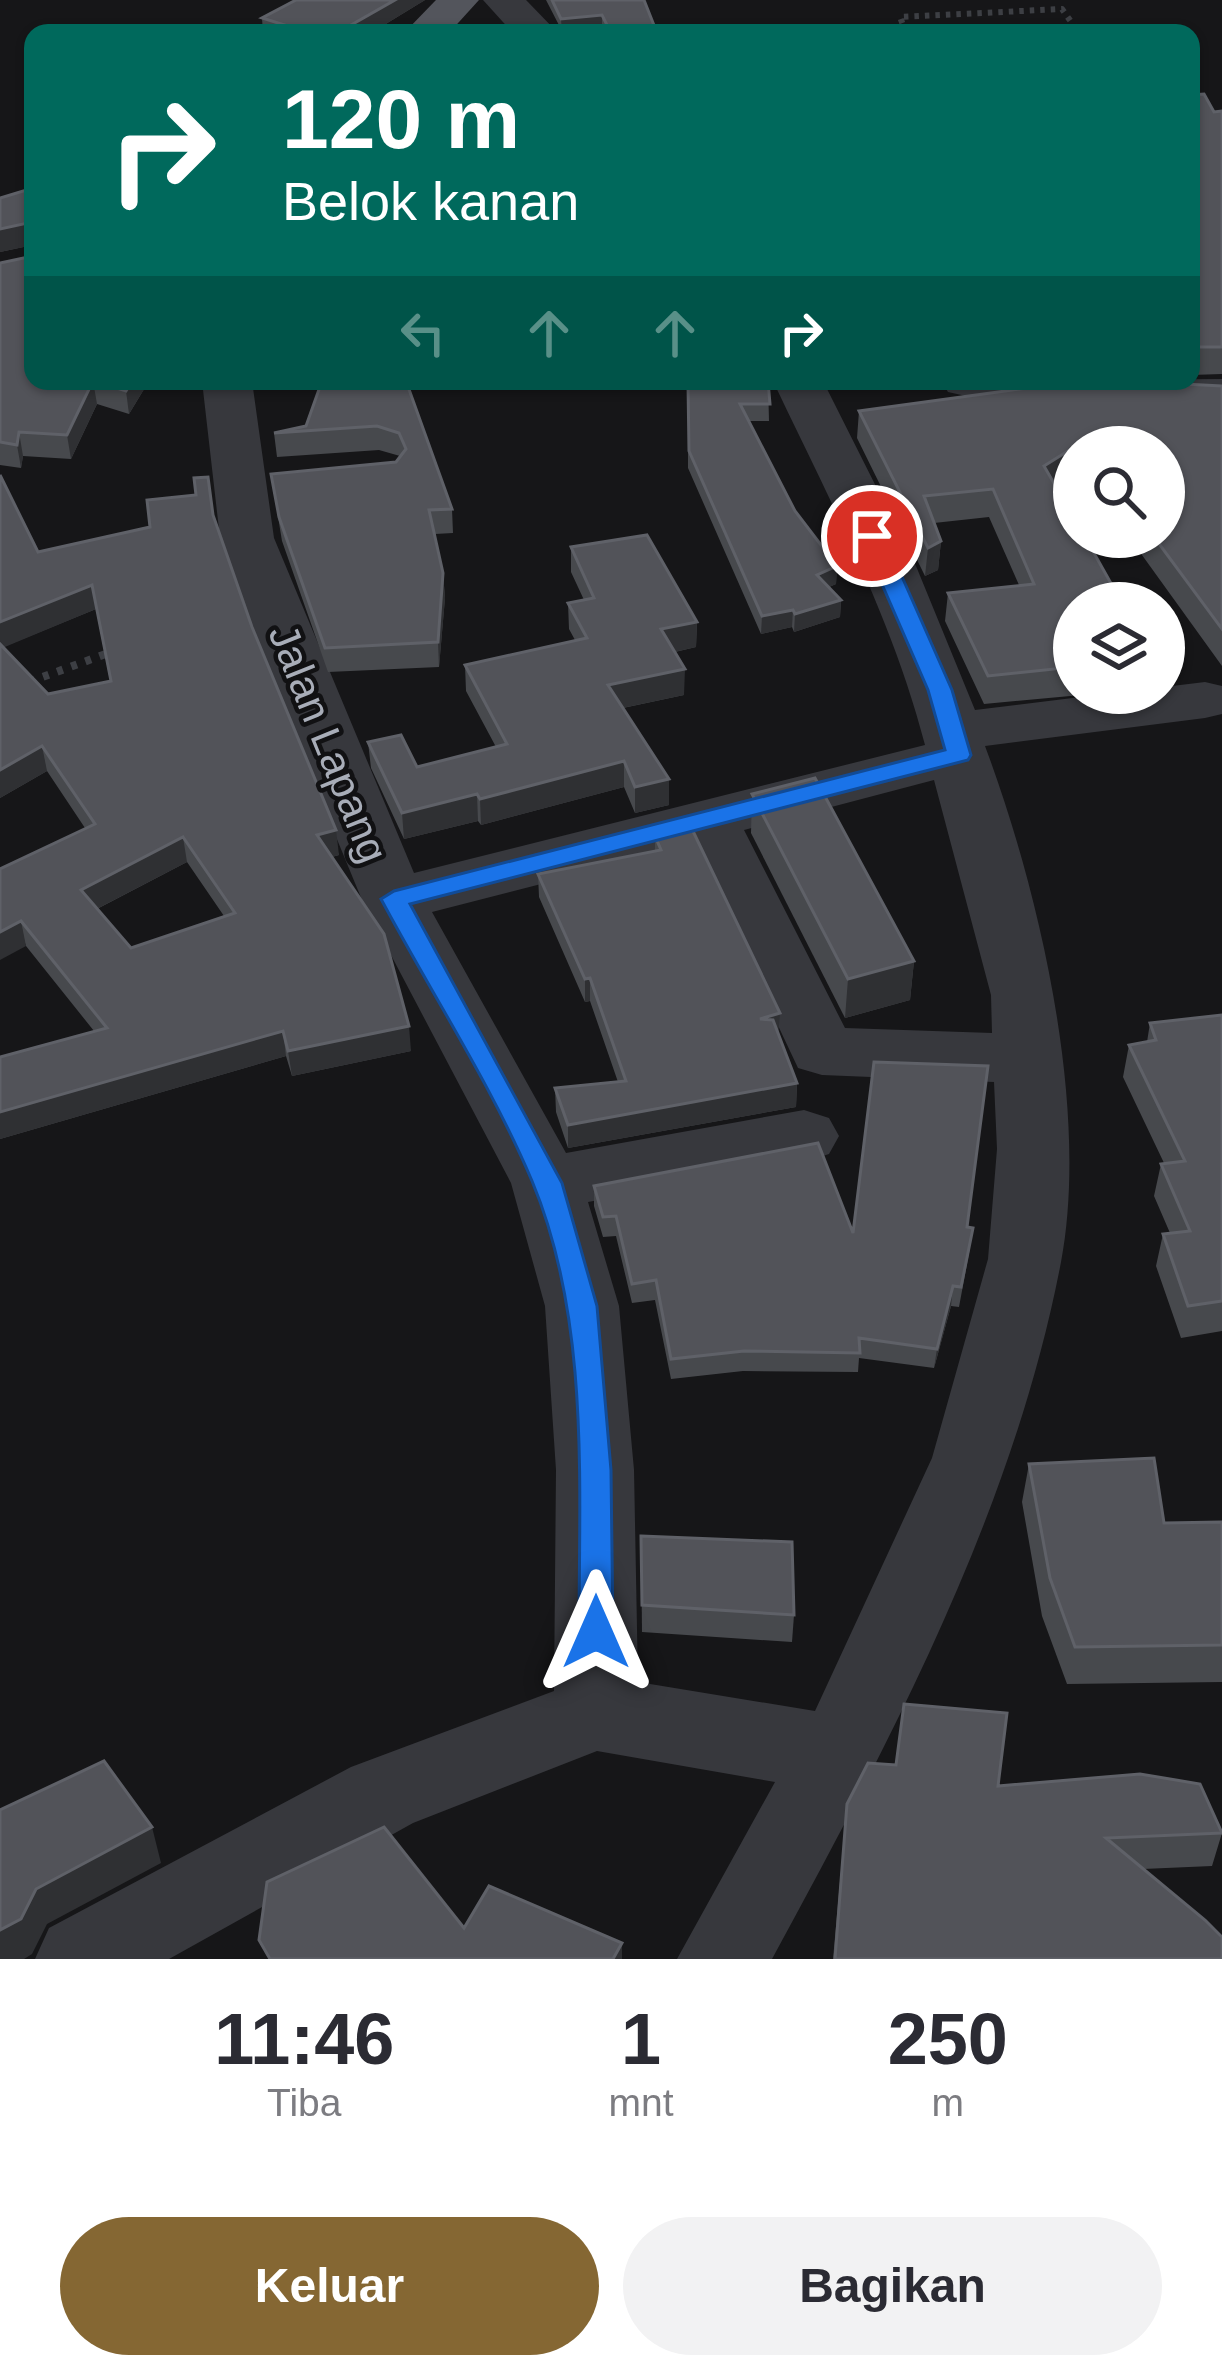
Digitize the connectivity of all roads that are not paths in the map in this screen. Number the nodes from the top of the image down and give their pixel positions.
1 (459, 0) edge
2 (503, 0) edge
3 (434, 24) edge
4 (528, 24) edge
5 (230, 390) edge
6 (802, 390) edge
7 (1143, 390) edge
8 (1222, 394) edge
9 (1205, 700) dead end
10 (955, 743) junction
11 (724, 845) dead end
12 (394, 899) junction
13 (1030, 1060) junction
14 (804, 1136) dead end
15 (547, 1183) junction
16 (596, 1713) junction
17 (838, 1754) junction
18 (742, 1944) edge
19 (81, 1959) edge

1 - 3 main road
2 - 4 street
5 - 12 street, Jalan Lapang
6 - 10 street
7 - 8 street
9 - 10 street
10 - 12 street
10 - 13 street
11 - 13 street
12 - 15 street, Jalan Lapang
13 - 17 street
14 - 15 street
15 - 16 street, Jalan Lapang
16 - 17 street
16 - 19 street
17 - 18 street

